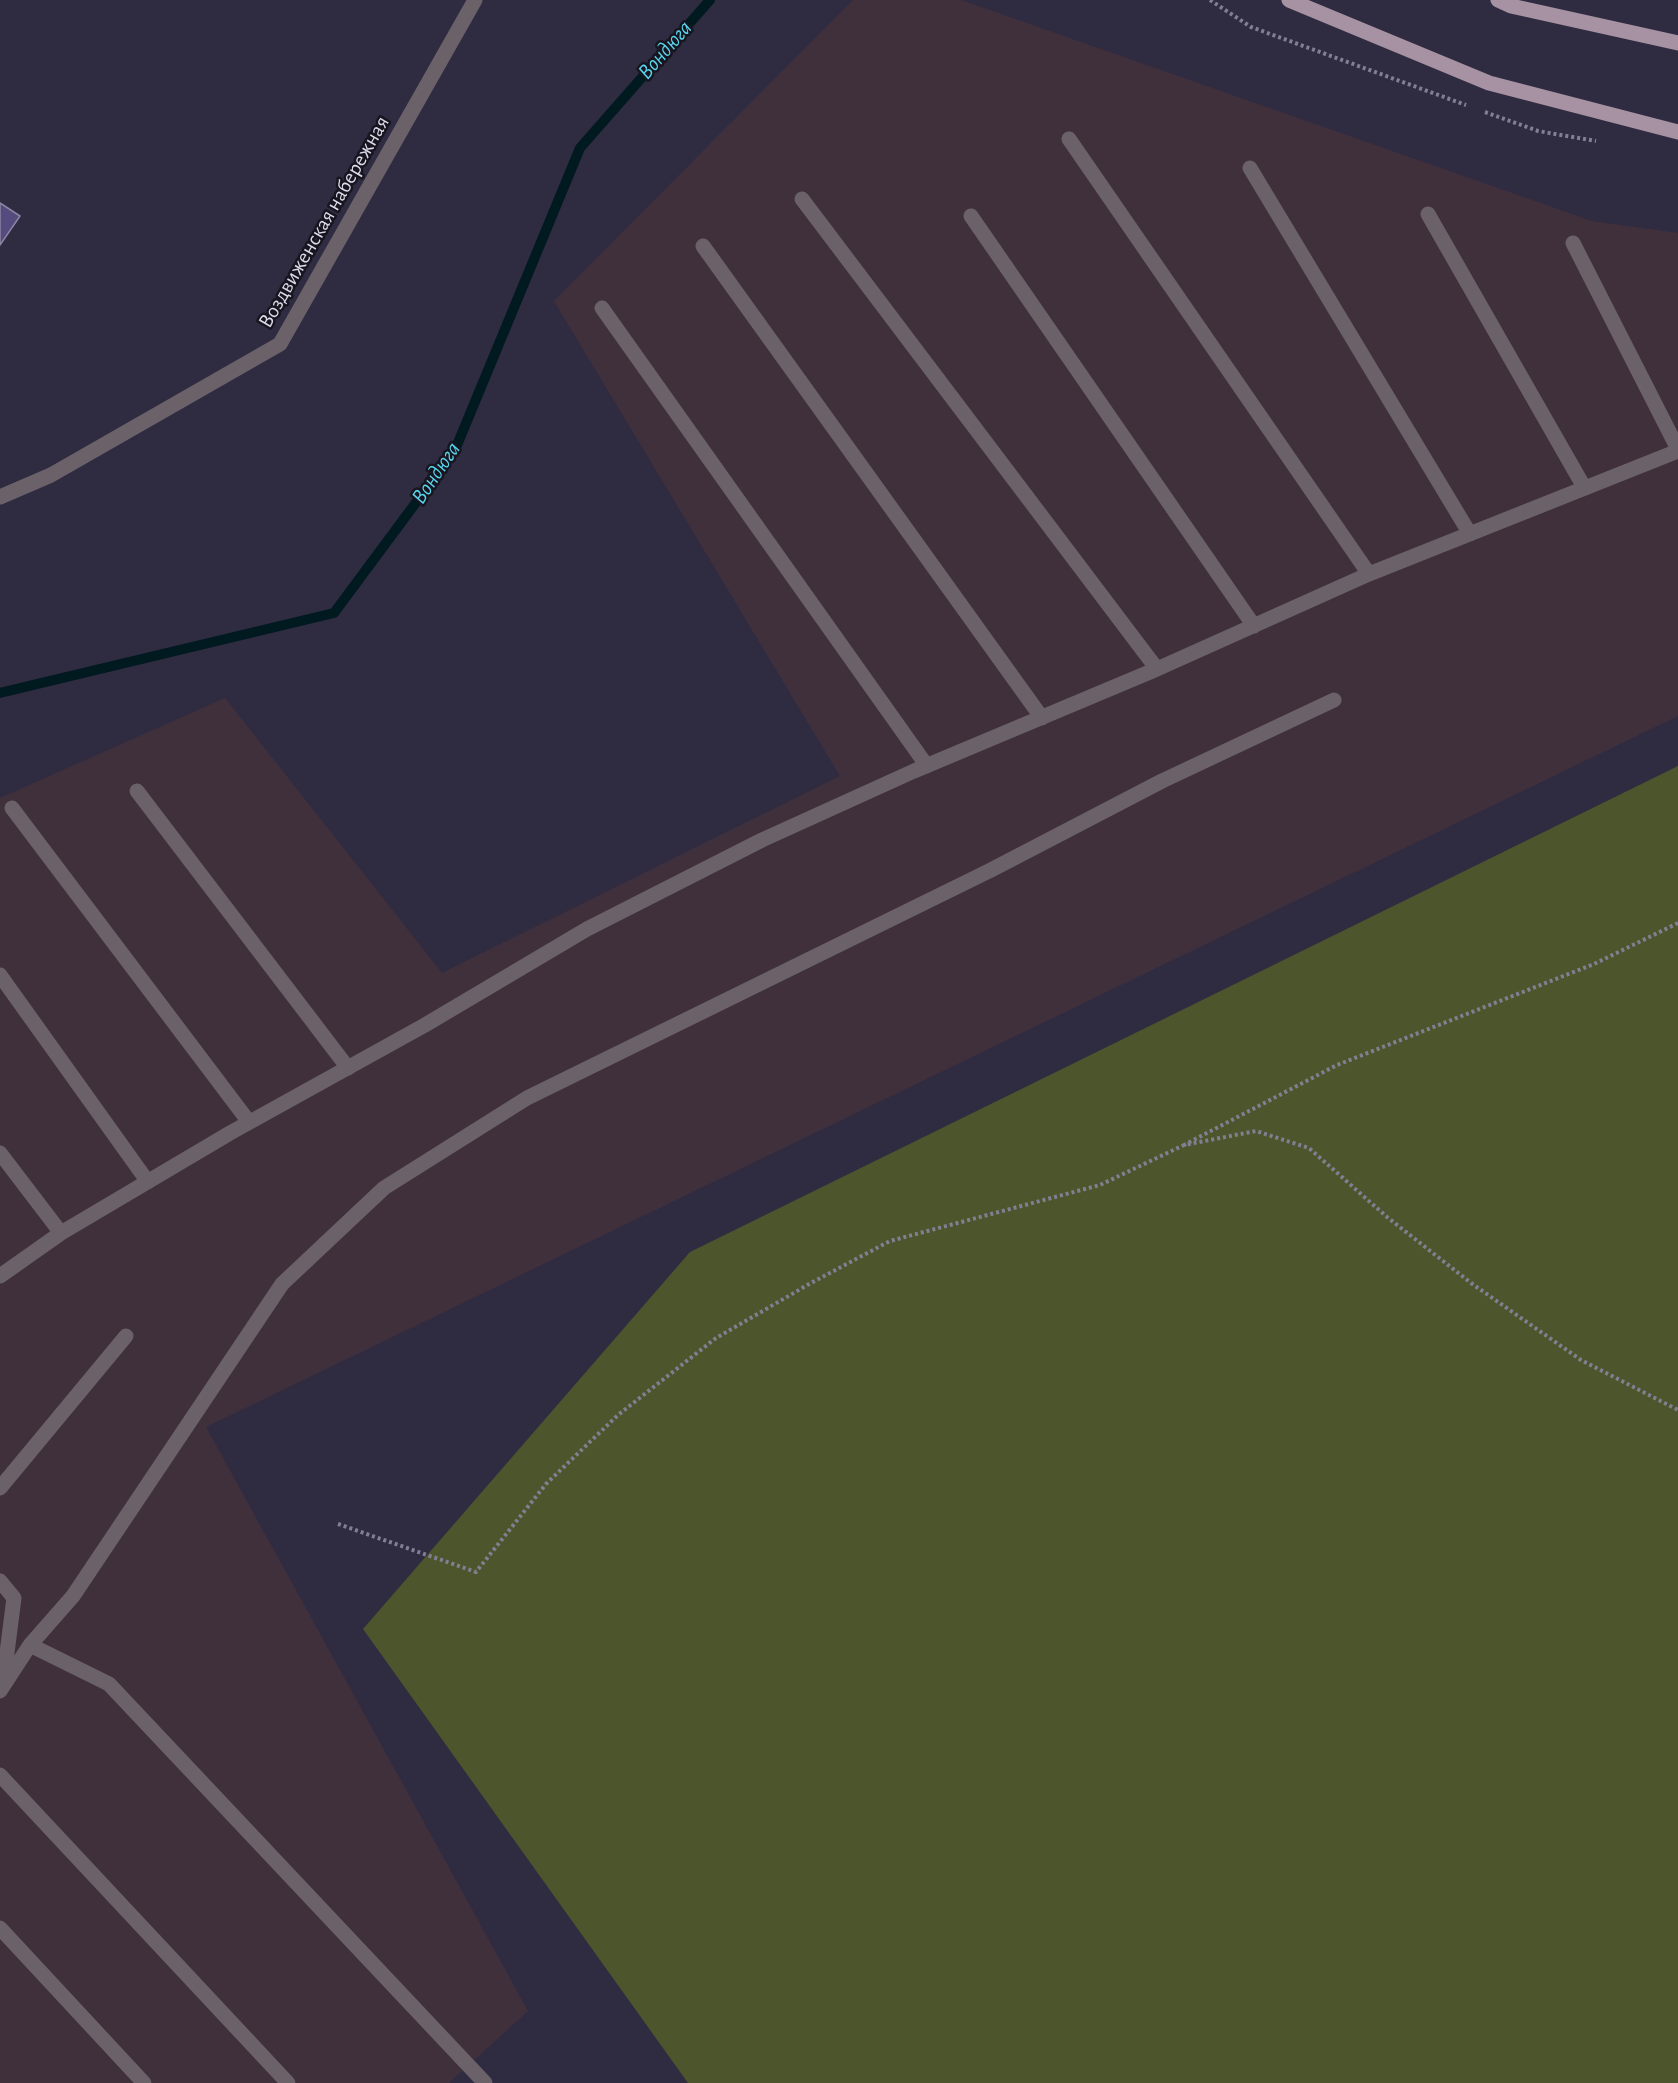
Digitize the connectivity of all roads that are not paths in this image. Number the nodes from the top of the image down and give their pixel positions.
1 (475, 0) edge
2 (1289, 0) edge
3 (1498, 0) edge
4 (1678, 43) edge
5 (1678, 132) edge
6 (1069, 139) dead end
7 (1250, 168) dead end
8 (802, 199) dead end
9 (1428, 214) dead end
10 (971, 216) dead end
11 (1573, 243) dead end
12 (703, 246) dead end
13 (602, 308) dead end
14 (1678, 450) edge
15 (1584, 487) junction
16 (0, 497) edge
17 (1470, 534) junction
18 (1369, 574) junction
19 (1254, 626) junction
20 (1157, 669) junction
21 (1334, 700) dead end
22 (1042, 718) junction
23 (927, 766) junction
24 (137, 791) dead end
25 (12, 808) dead end
26 (0, 975) edge
27 (348, 1068) junction
28 (249, 1122) junction
29 (0, 1153) edge
30 (148, 1182) junction
31 (61, 1233) junction
32 (0, 1276) edge
33 (126, 1336) dead end
34 (0, 1488) edge
35 (0, 1581) edge
36 (30, 1645) junction
37 (1, 1689) edge
38 (0, 1775) edge
39 (0, 1928) edge
40 (144, 2083) edge
41 (288, 2083) edge
42 (485, 2083) edge

1 - 16 street, Воздвиженская набережная
2 - 5 main road
3 - 4 main road
6 - 18 street
7 - 17 street
8 - 20 street
9 - 15 street
10 - 19 street
11 - 14 street
12 - 22 street
13 - 23 street
14 - 15 street
15 - 17 street
17 - 18 street
18 - 19 street
19 - 20 street
20 - 22 street
21 - 36 street
22 - 23 street
23 - 27 street
24 - 27 street
25 - 28 street
26 - 30 street
27 - 28 street
28 - 30 street
29 - 31 street
30 - 31 street
31 - 32 street
33 - 34 street
35 - 37 street
36 - 37 street
36 - 42 street
38 - 41 street
39 - 40 street

